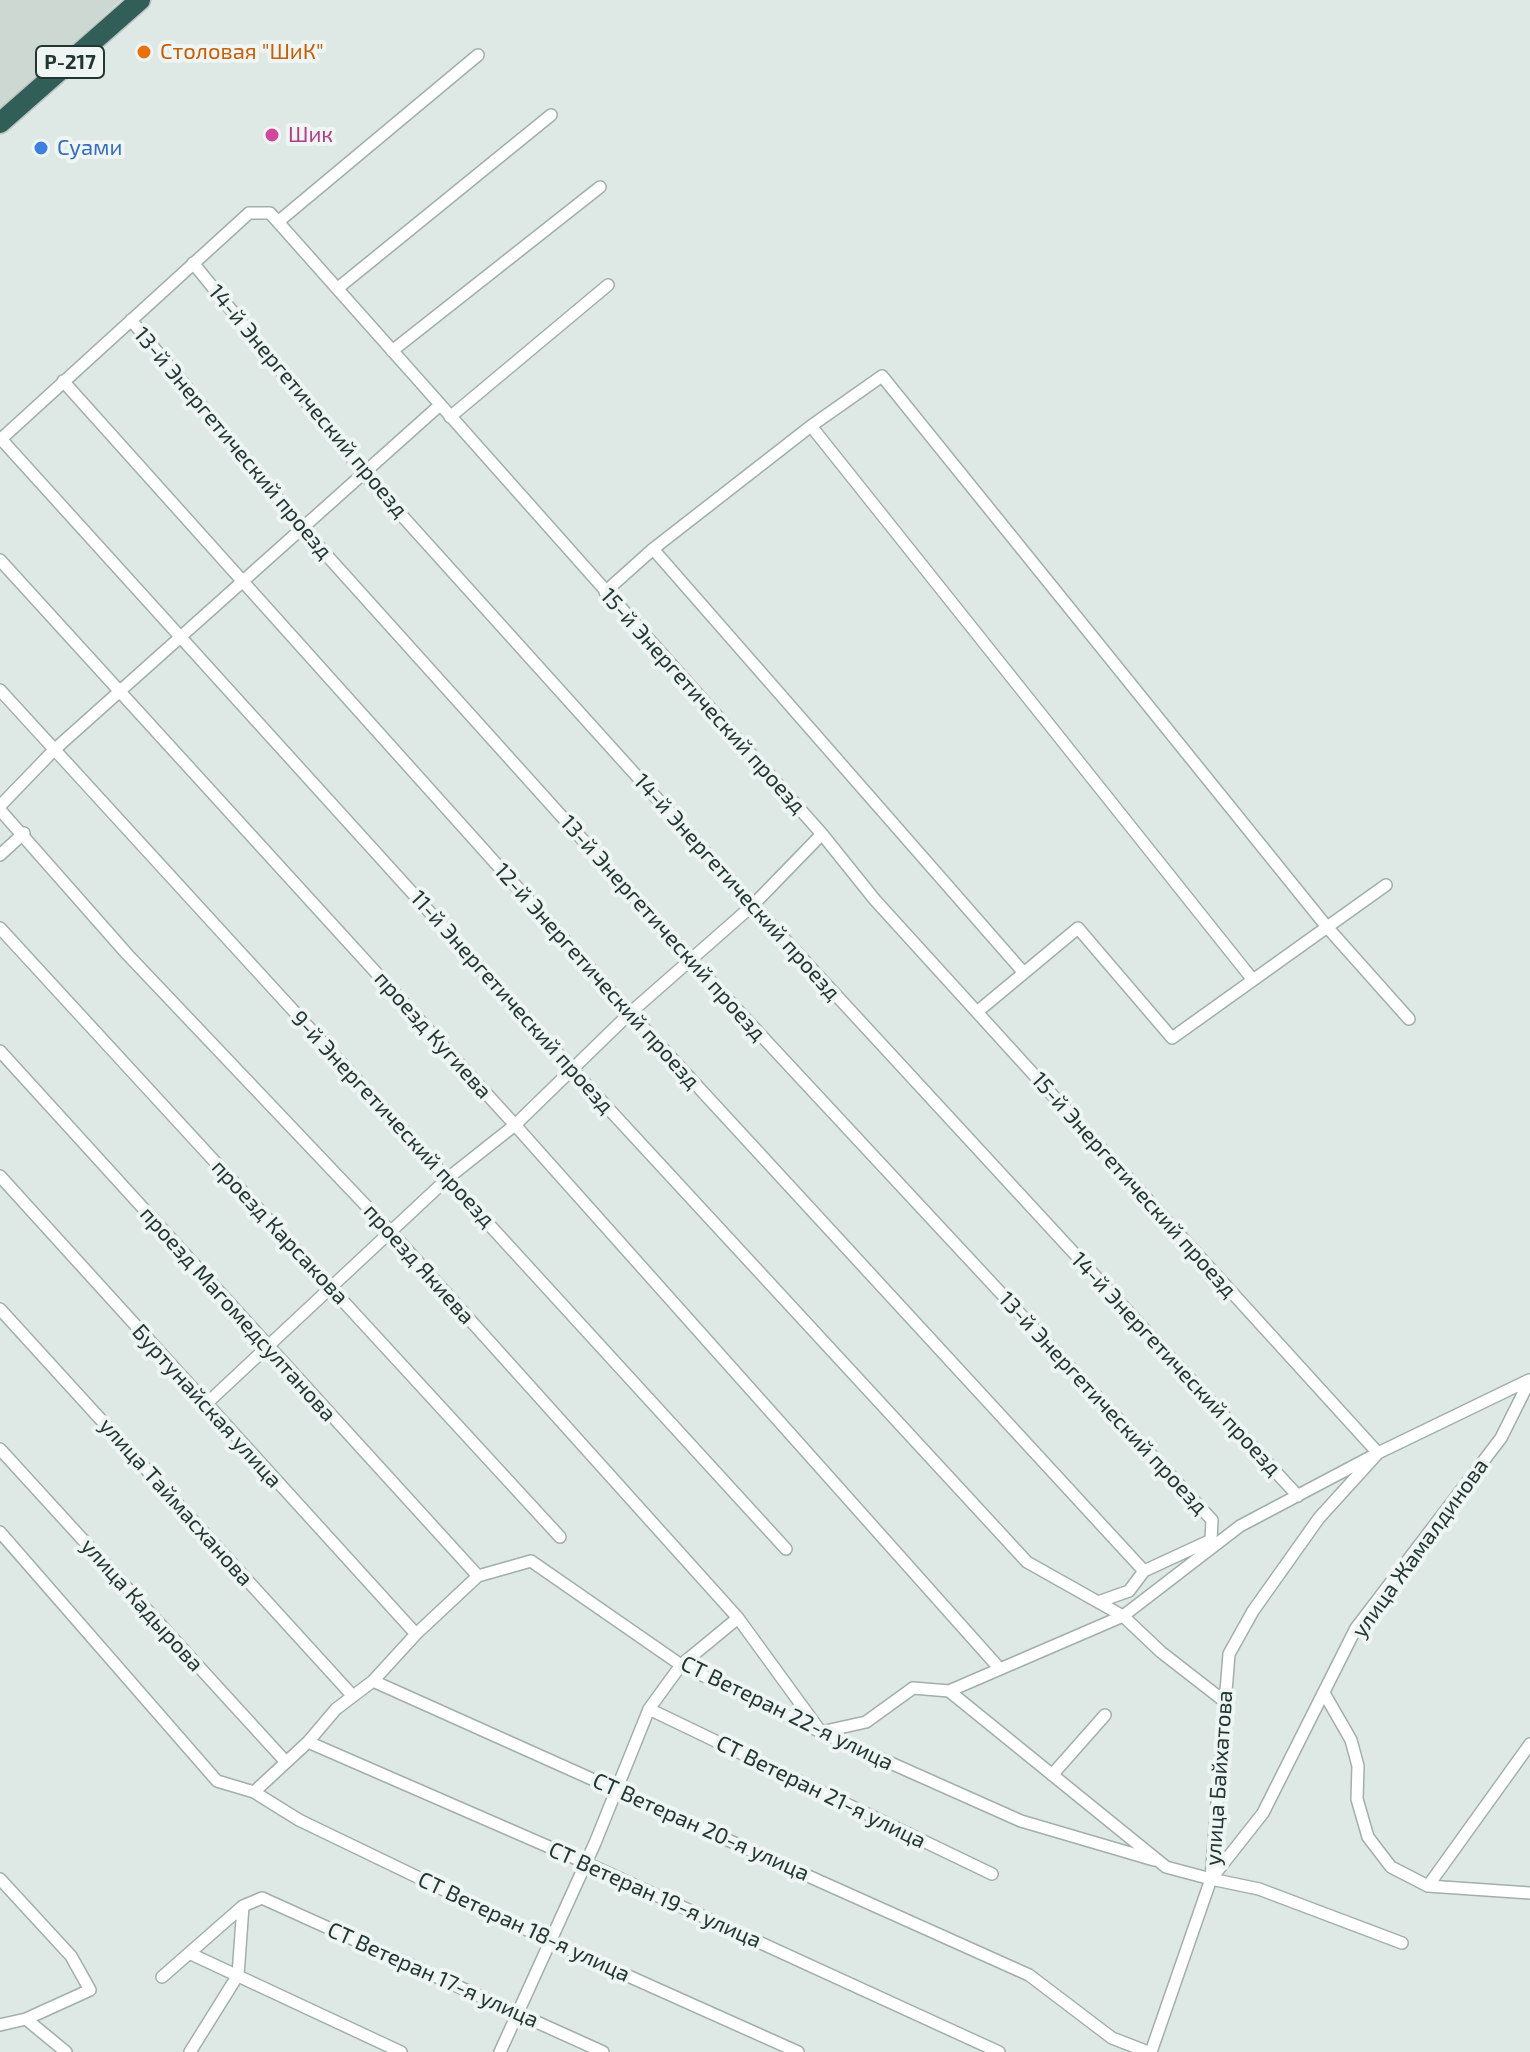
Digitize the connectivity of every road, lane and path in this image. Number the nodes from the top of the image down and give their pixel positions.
1 (140, 0) edge
2 (478, 55) dead end
3 (551, 115) dead end
4 (0, 123) edge
5 (600, 187) dead end
6 (279, 221) junction
7 (193, 263) junction
8 (608, 285) dead end
9 (338, 288) junction
10 (131, 320) junction
11 (392, 351) junction
12 (63, 381) junction
13 (440, 405) junction
14 (450, 417) junction
15 (811, 426) junction
16 (1, 440) edge
17 (364, 474) junction
18 (304, 530) junction
19 (653, 549) junction
20 (0, 560) edge
21 (243, 583) junction
22 (605, 592) junction
23 (182, 638) junction
24 (0, 690) edge
25 (120, 693) junction
26 (54, 750) junction
27 (0, 808) edge
28 (24, 833) junction
29 (822, 834) junction
30 (0, 855) edge
31 (1386, 885) dead end
32 (753, 905) junction
33 (1327, 927) junction
34 (0, 928) edge
35 (690, 959) junction
36 (1024, 973) junction
37 (1253, 980) junction
38 (977, 1012) junction
39 (630, 1013) junction
40 (1409, 1019) dead end
41 (0, 1051) edge
42 (571, 1068) junction
43 (515, 1125) junction
44 (0, 1176) edge
45 (448, 1178) junction
46 (391, 1232) junction
47 (331, 1288) junction
48 (0, 1309) edge
49 (266, 1347) junction
50 (1530, 1380) edge
51 (205, 1405) junction
52 (0, 1449) edge
53 (1378, 1453) junction
54 (1298, 1496) junction
55 (1240, 1526) junction
56 (0, 1532) edge
57 (560, 1537) dead end
58 (1211, 1540) junction
59 (786, 1549) dead end
60 (1141, 1568) junction
61 (478, 1576) junction
62 (1098, 1602) junction
63 (1123, 1616) junction
64 (738, 1618) junction
65 (416, 1634) junction
66 (681, 1665) junction
67 (1000, 1669) junction
68 (373, 1681) junction
69 (949, 1691) junction
70 (1324, 1693) junction
71 (351, 1694) junction
72 (1224, 1701) junction
73 (649, 1709) junction
74 (1105, 1715) dead end
75 (821, 1732) junction
76 (308, 1742) junction
77 (1530, 1744) edge
78 (285, 1761) junction
79 (1052, 1775) junction
80 (617, 1788) junction
81 (254, 1792) junction
82 (1160, 1861) junction
83 (586, 1863) junction
84 (992, 1874) dead end
85 (0, 1879) edge
86 (1211, 1879) junction
87 (1428, 1886) junction
88 (1530, 1893) edge
89 (243, 1906) junction
90 (550, 1941) junction
91 (1402, 1943) dead end
92 (191, 1954) junction
93 (238, 1975) junction
94 (162, 1977) dead end
95 (518, 2013) junction
96 (26, 2019) junction
97 (0, 2025) edge
98 (194, 2051) edge
99 (66, 2052) edge
100 (401, 2052) edge
101 (500, 2052) edge
102 (603, 2052) edge
103 (798, 2052) edge
104 (999, 2052) edge
105 (1150, 2052) edge

1 - 4 highway, Р-217
2 - 6 street
3 - 9 street
5 - 11 street
6 - 7 street
6 - 9 street, 15-й Энергетический проезд
7 - 10 street
7 - 17 street, 14-й Энергетический проезд
8 - 14 street
9 - 11 street, 15-й Энергетический проезд
10 - 12 street
10 - 18 street, 13-й Энергетический проезд
11 - 13 street, 15-й Энергетический проезд
12 - 16 street
12 - 21 street, 12-й Энергетический проезд
13 - 14 street, 15-й Энергетический проезд
13 - 17 street
14 - 22 street, 15-й Энергетический проезд
15 - 19 street
15 - 33 street
15 - 37 street
16 - 23 street, 11-й Энергетический проезд
17 - 18 street
17 - 32 street, 14-й Энергетический проезд
18 - 21 street
18 - 35 street, 13-й Энергетический проезд
19 - 22 street
19 - 36 street
20 - 25 street, проезд Кугиева
21 - 23 street
21 - 39 street, 12-й Энергетический проезд
22 - 29 street, 15-й Энергетический проезд
23 - 25 street
23 - 42 street, 11-й Энергетический проезд
24 - 26 street, 9-й Энергетический проезд
25 - 26 street
25 - 43 street, проезд Кугиева
26 - 27 street
26 - 45 street, 9-й Энергетический проезд
27 - 28 street, проезд Якиева
28 - 30 street
28 - 46 street, проезд Якиева
29 - 32 street
29 - 38 street, 15-й Энергетический проезд
31 - 33 street
32 - 35 street
32 - 54 street, 14-й Энергетический проезд
33 - 37 street
33 - 40 street
34 - 47 street, проезд Карсакова
35 - 39 street
35 - 58 street, 13-й Энергетический проезд
36 - 37 street
36 - 38 street
38 - 53 street, 15-й Энергетический проезд
39 - 42 street
39 - 60 street, 12-й Энергетический проезд
41 - 49 street, проезд Магомедсултанова
42 - 43 street
42 - 62 street, 11-й Энергетический проезд
43 - 45 street
43 - 67 street, проезд Кугиева
44 - 51 street, Буртунайская улица
45 - 46 street
45 - 59 street, 9-й Энергетический проезд
46 - 47 street
46 - 64 street, проезд Якиева
47 - 49 street
47 - 57 street, проезд Карсакова
48 - 71 street, улица Таймасханова
49 - 51 street
49 - 61 street, проезд Магомедсултанова
50 - 53 street
50 - 70 street, улица Жамалдинова
51 - 65 street, Буртунайская улица
52 - 78 street, улица Кадырова
53 - 54 street
53 - 72 street, улица Байхатова
54 - 55 street
55 - 58 street
55 - 63 street
56 - 81 street, СТ Ветеран 18-я улица
58 - 60 street
60 - 62 street
61 - 65 street
61 - 66 street, СТ Ветеран 22-я улица
62 - 63 street, 11-й Энергетический проезд
63 - 67 street
63 - 72 street, 11-й Энергетический проезд
64 - 66 street
64 - 75 street, проезд Якиева
65 - 68 street
66 - 73 street
66 - 75 street, СТ Ветеран 22-я улица
67 - 69 street
68 - 71 street
68 - 80 street, СТ Ветеран 20-я улица
69 - 75 street
69 - 79 street, улица Байхатова
70 - 86 street, улица Жамалдинова
70 - 87 street
71 - 76 street
72 - 86 street, улица Байхатова
73 - 80 street
73 - 84 street, СТ Ветеран 21-я улица
74 - 79 street
75 - 82 street, СТ Ветеран 22-я улица
76 - 78 street
76 - 83 street, СТ Ветеран 19-я улица
77 - 87 street
78 - 81 street
79 - 82 street, улица Байхатова
80 - 83 street
80 - 105 street, СТ Ветеран 20-я улица
81 - 90 street, СТ Ветеран 18-я улица
82 - 86 street, улица Байхатова
83 - 90 street
83 - 104 street, СТ Ветеран 19-я улица
85 - 96 street
86 - 91 street
86 - 105 street
87 - 88 street
89 - 92 street
89 - 93 street
89 - 95 street, СТ Ветеран 17-я улица
90 - 95 street
90 - 103 street, СТ Ветеран 18-я улица
92 - 93 street
92 - 94 street
93 - 98 street
93 - 100 street
95 - 101 street
95 - 102 street, СТ Ветеран 17-я улица
96 - 97 street
96 - 99 street

